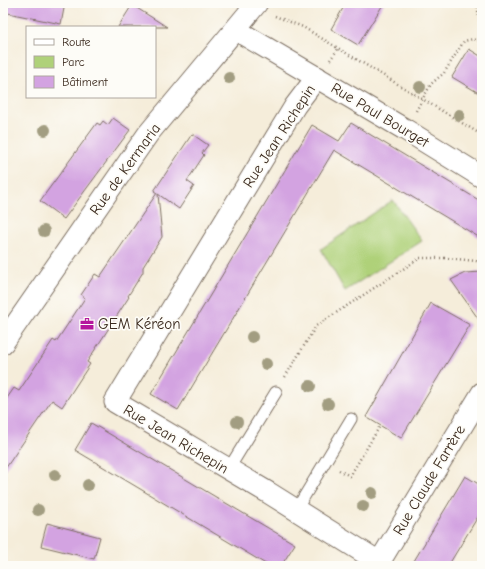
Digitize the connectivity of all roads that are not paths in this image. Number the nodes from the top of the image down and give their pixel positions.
1 (264, 8) edge
2 (236, 30) junction
3 (317, 77) junction
4 (482, 177) edge
5 (3, 344) edge
6 (276, 392) road end
7 (482, 393) edge
8 (351, 419) dead end
9 (228, 470) junction
10 (296, 510) junction
11 (378, 564) edge

1 - 2 street, Rue de Kermaria
2 - 3 street, Rue Paul Bourget
2 - 5 street, Rue de Kermaria
3 - 4 street, Rue Paul Bourget
3 - 9 street, Rue Jean Richepin
6 - 9 lane
7 - 11 street, Rue Claude Farrère
8 - 10 lane
9 - 10 street, Rue Jean Richepin
10 - 11 street, Rue Jean Richepin

